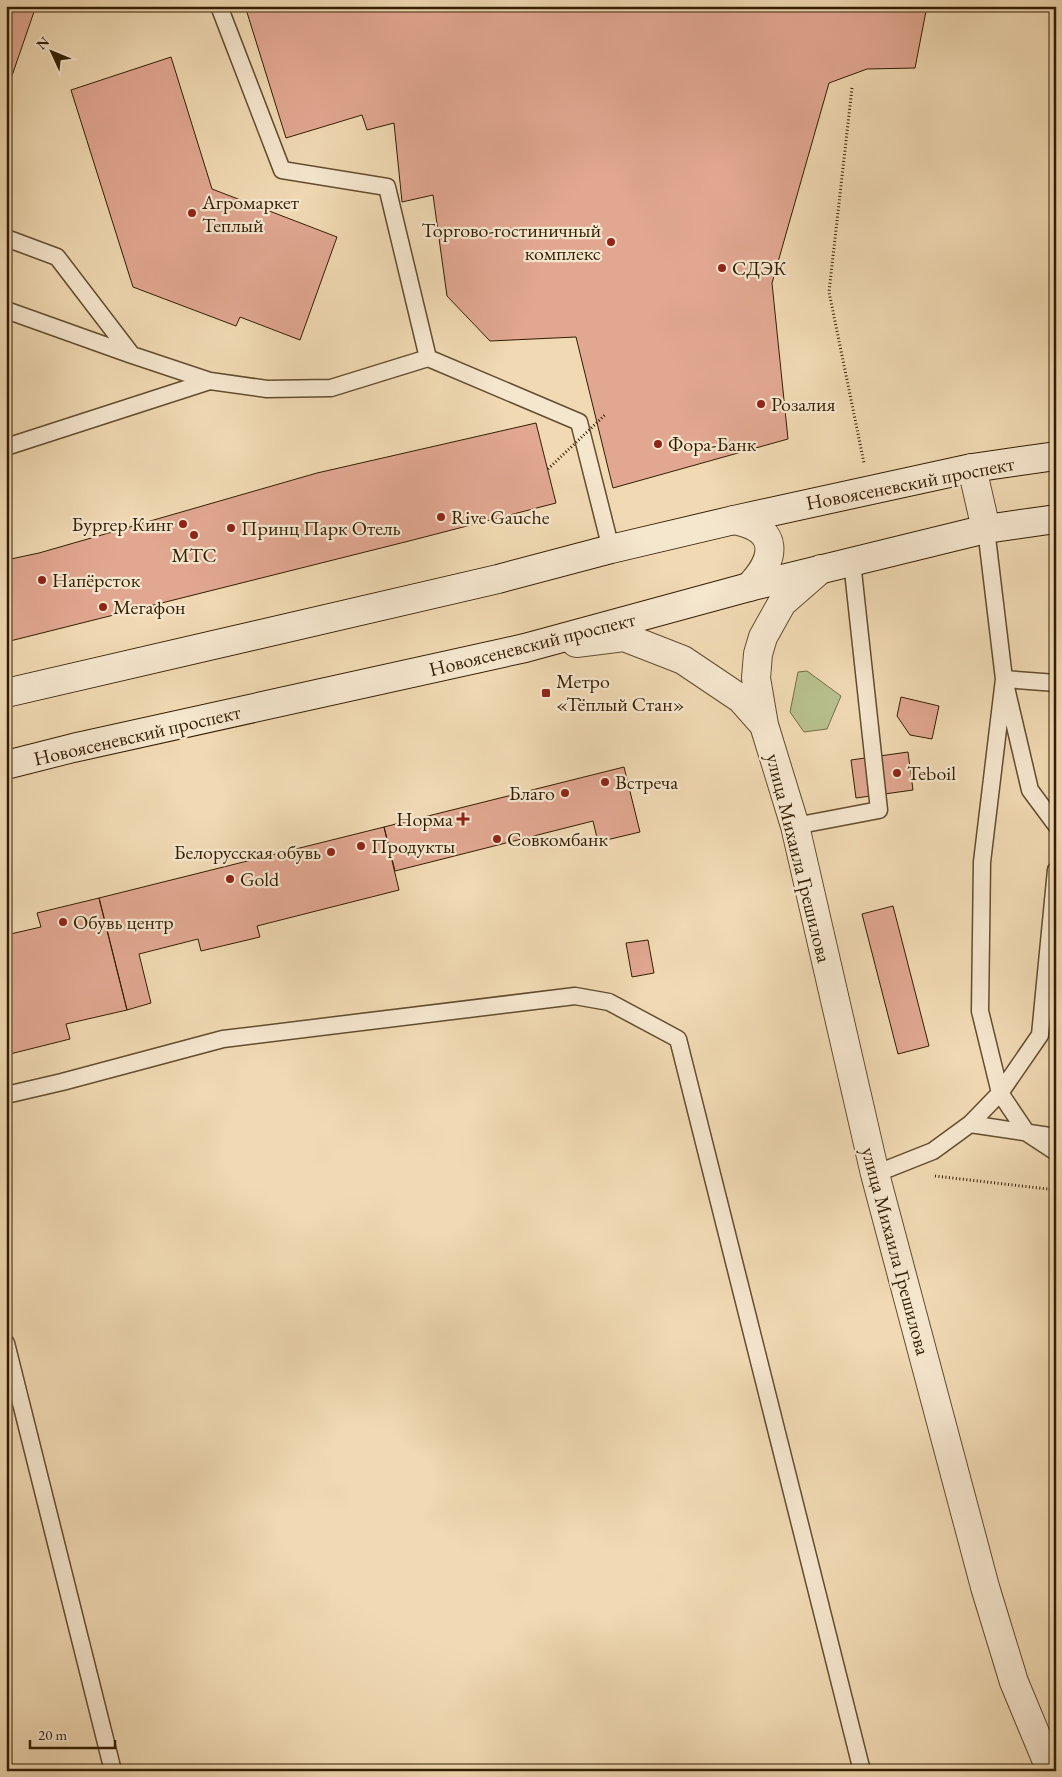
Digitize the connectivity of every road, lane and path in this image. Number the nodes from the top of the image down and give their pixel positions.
1 (219, 6) edge
2 (852, 88) dead end
3 (6, 238) edge
4 (6, 310) edge
5 (132, 355) junction
6 (428, 358) junction
7 (210, 381) junction
8 (606, 414) dead end
9 (6, 447) edge
10 (1056, 456) edge
11 (864, 464) dead end
12 (972, 468) junction
13 (548, 470) dead end
14 (1056, 519) edge
15 (734, 520) junction
16 (986, 529) junction
17 (611, 549) junction
18 (852, 562) junction
19 (821, 569) junction
20 (749, 587) junction
21 (525, 648) junction
22 (1004, 679) junction
23 (1056, 683) edge
24 (6, 693) edge
25 (764, 725) junction
26 (6, 765) edge
27 (1056, 825) edge
28 (796, 826) junction
29 (1056, 870) edge
30 (1000, 1093) junction
31 (6, 1096) edge
32 (970, 1124) junction
33 (1056, 1124) edge
34 (1027, 1133) junction
35 (1056, 1137) edge
36 (1056, 1152) edge
37 (875, 1174) junction
38 (931, 1176) dead end
39 (1056, 1190) edge
40 (6, 1343) edge
41 (1049, 1770) edge
42 (113, 1771) edge
43 (862, 1771) edge

1 - 6 lane
2 - 11 path
3 - 5 lane
4 - 5 lane
5 - 7 lane
6 - 7 lane
6 - 17 lane
7 - 9 lane
8 - 13 path, bridge
10 - 12 main road, Новоясеневский проспект
12 - 15 main road, Новоясеневский проспект
12 - 16 main road
14 - 16 main road, Новоясеневский проспект
15 - 17 main road, Новоясеневский проспект
15 - 20 main road
16 - 18 main road, Новоясеневский проспект
16 - 22 lane
17 - 24 main road, Новоясеневский проспект
18 - 19 main road, Новоясеневский проспект
18 - 28 lane
19 - 20 main road, Новоясеневский проспект
19 - 25 main road, улица Михаила Грешилова
20 - 21 main road, Новоясеневский проспект
21 - 25 main road, улица Михаила Грешилова
21 - 26 main road, Новоясеневский проспект
22 - 23 lane
22 - 27 lane
22 - 30 lane
25 - 28 main road, улица Михаила Грешилова
28 - 37 main road, улица Михаила Грешилова
29 - 30 lane
30 - 32 lane
30 - 34 lane
31 - 43 lane
32 - 34 lane
32 - 37 lane
33 - 34 lane
34 - 35 lane
34 - 36 lane
37 - 41 main road, улица Михаила Грешилова
38 - 39 path
40 - 42 lane

